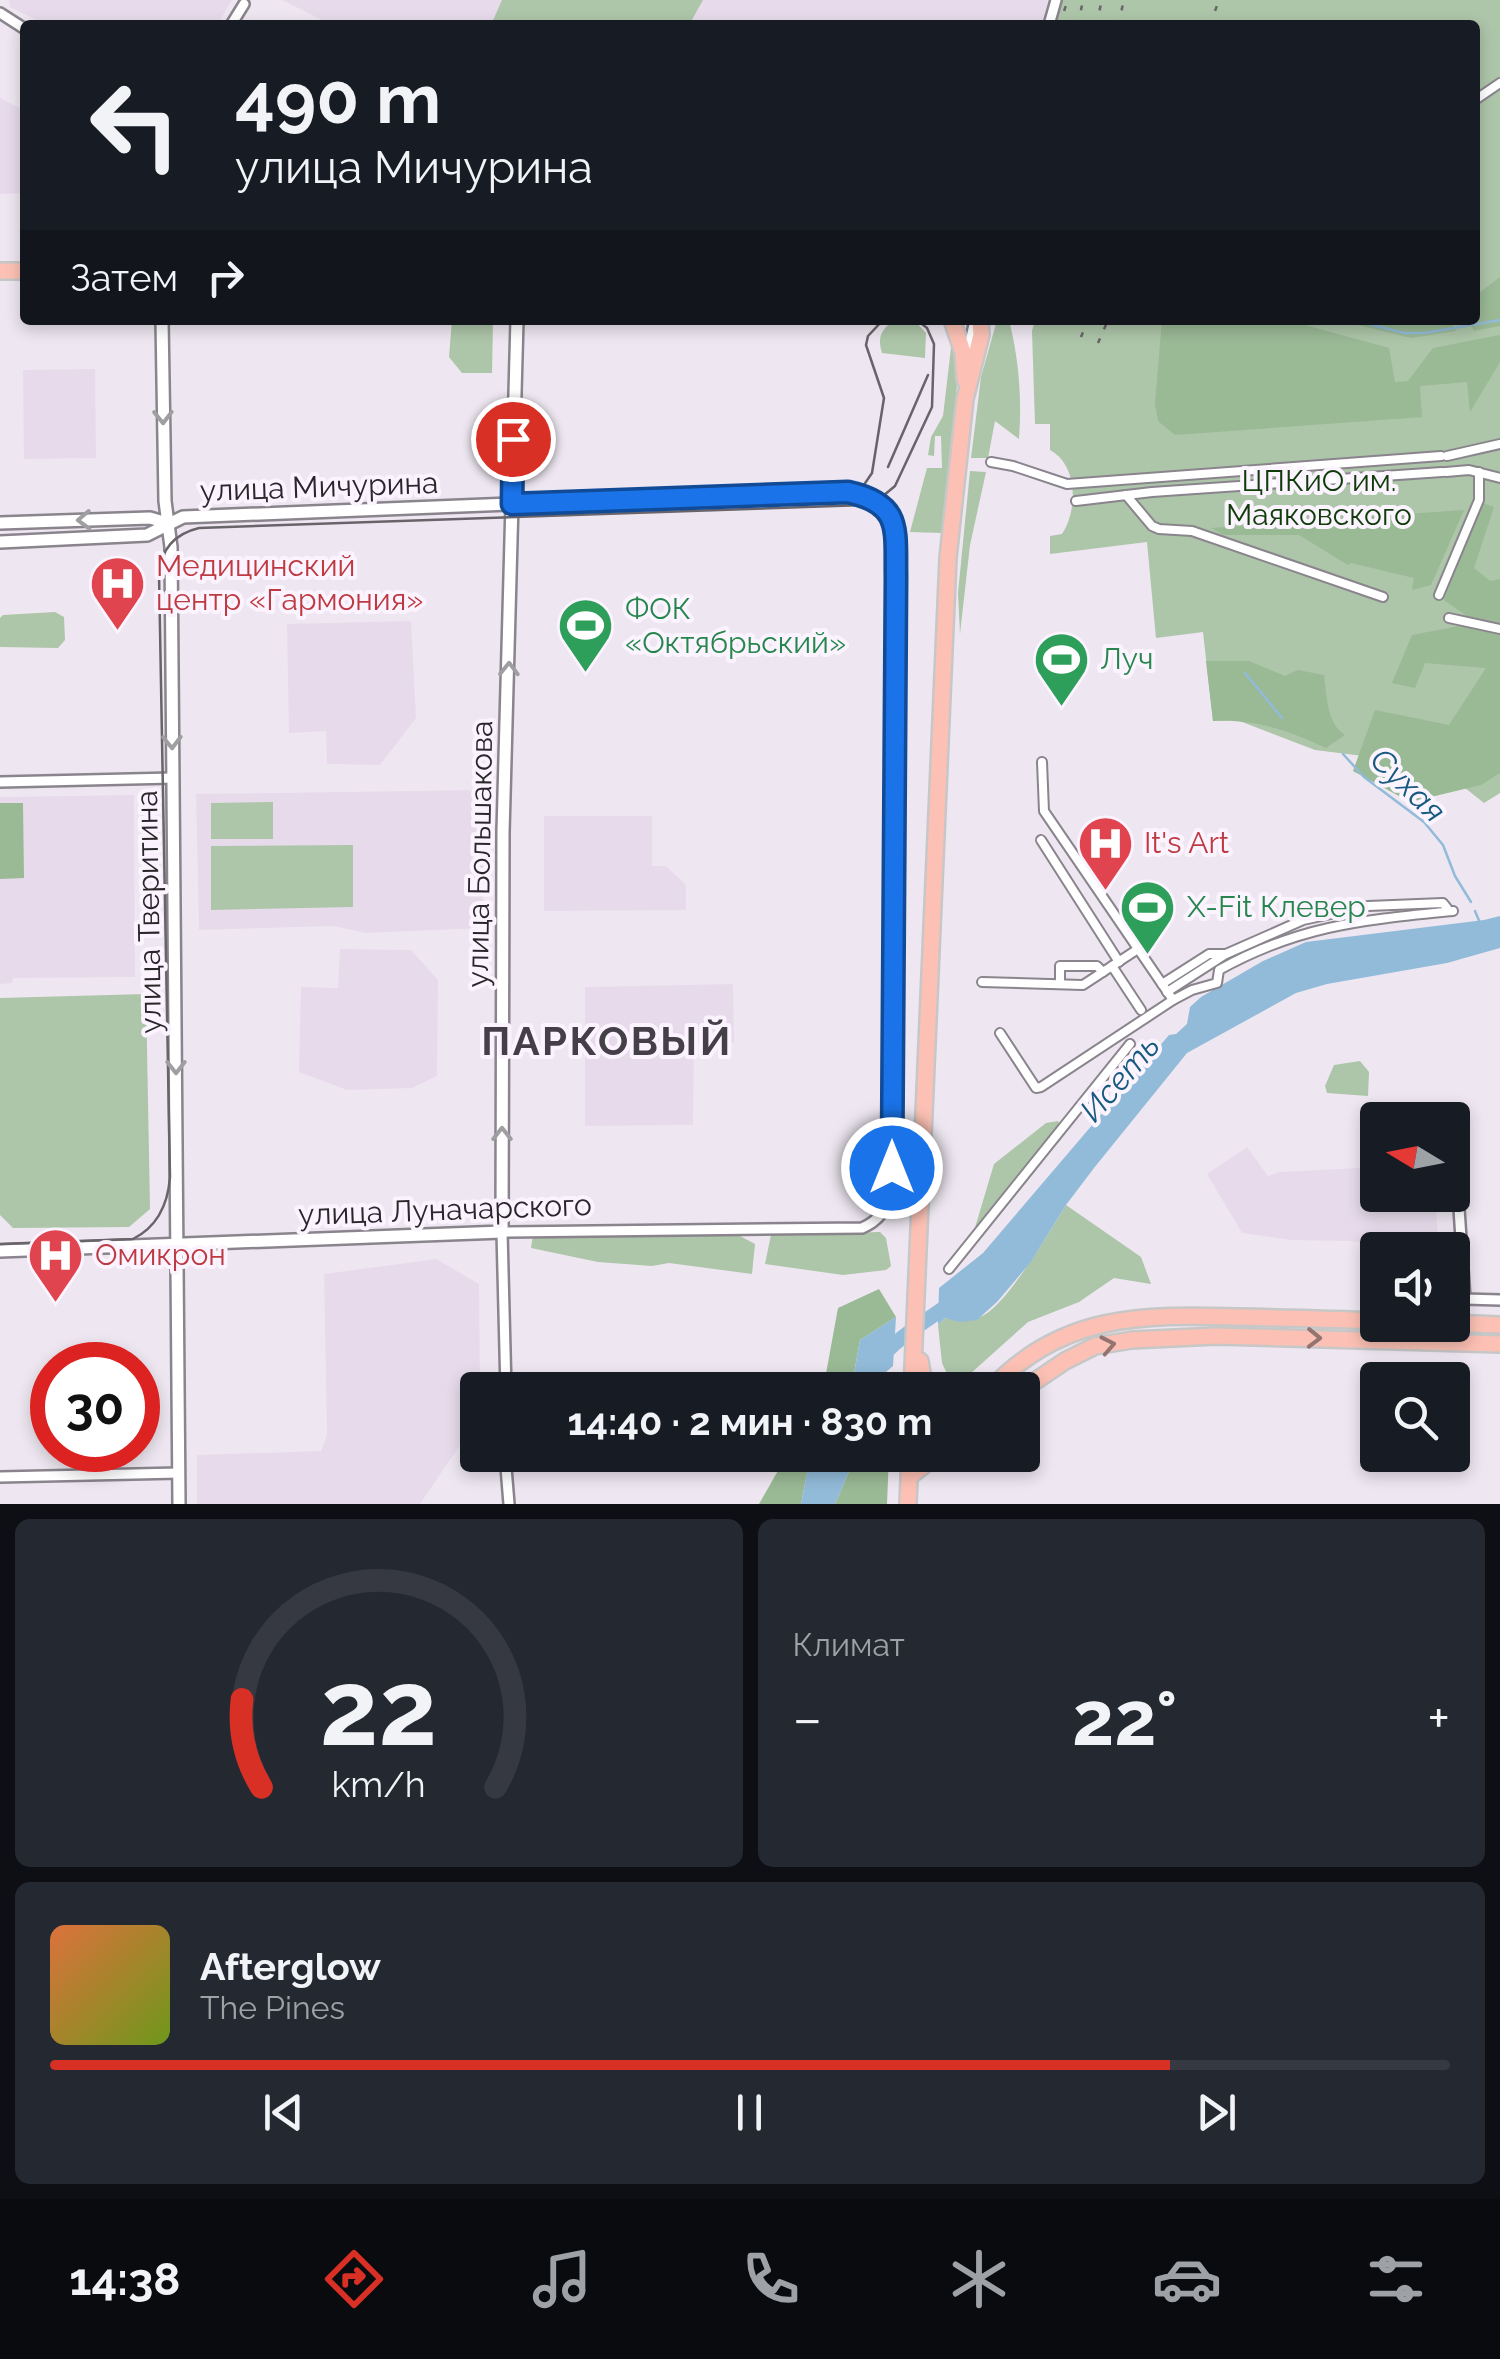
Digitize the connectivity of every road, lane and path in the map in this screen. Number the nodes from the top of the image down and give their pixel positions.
1 (244, 4) dead end
2 (234, 20) edge
3 (162, 325) edge
4 (516, 325) edge
5 (954, 325) edge
6 (980, 325) edge
7 (980, 325) edge
8 (966, 364) junction
9 (965, 399) junction
10 (1500, 444) edge
11 (991, 462) dead end
12 (1479, 472) junction
13 (1500, 478) edge
14 (1126, 496) junction
15 (1076, 502) dead end
16 (512, 504) junction
17 (0, 523) edge
18 (167, 524) junction
19 (0, 542) edge
20 (1439, 595) dead end
21 (1384, 596) dead end
22 (1448, 618) dead end
23 (1500, 628) edge
24 (1042, 762) dead end
25 (173, 778) junction
26 (0, 782) edge
27 (1041, 840) dead end
28 (1138, 949) junction
29 (1112, 966) junction
30 (982, 982) dead end
31 (1060, 984) junction
32 (1168, 992) junction
33 (1140, 1010) dead end
34 (1000, 1033) dead end
35 (1130, 1044) dead end
36 (884, 1210) joint
37 (1459, 1212) edge
38 (502, 1232) junction
39 (176, 1245) junction
40 (0, 1251) edge
41 (949, 1269) dead end
42 (1500, 1300) edge
43 (1360, 1320) edge
44 (1470, 1323) edge
45 (1500, 1324) edge
46 (1500, 1344) edge
47 (506, 1372) edge
48 (917, 1372) edge
49 (1013, 1372) edge
50 (1040, 1377) edge
51 (506, 1472) edge
52 (909, 1472) edge
53 (915, 1472) edge
54 (179, 1473) junction
55 (909, 1477) junction
56 (0, 1478) edge
57 (180, 1504) edge
58 (509, 1504) edge
59 (908, 1504) edge

1 - 2 street
3 -> 18 street, улица Тверитина
4 - 16 street, улица Большакова
5 - 8 main road
6 - 8 street
7 - 9 main road
8 - 9 main road
9 - 48 main road
10 - 11 street
12 - 13 street
12 - 14 street
12 - 20 street
14 - 15 street
14 - 21 street
16 - 18 street, улица Мичурина
16 - 36 street, улица Мичурина
38 -> 16 street, улица Большакова
18 -> 17 street, улица Мичурина
18 - 19 street, улица Мичурина
18 -> 25 street, улица Тверитина
22 - 23 street
24 - 28 street
25 - 26 street
25 -> 39 street, улица Тверитина
27 - 29 street
28 - 29 street
28 - 32 street
29 - 31 street
29 - 31 street
29 - 33 street
30 - 31 street
32 - 32 street
32 - 34 street
35 - 41 street
36 - 38 street, улица Луначарского
37 - 42 street
38 - 39 street, улица Луначарского
38 - 47 street, улица Большакова
39 - 40 street, улица Луначарского
39 - 54 street, улица Тверитина
43 - 49 main road
44 - 45 main road
50 -> 46 main road
51 - 58 street
52 - 55 main road
53 - 55 main road
54 - 56 street
54 - 57 street, улица Тверитина
55 - 59 main road

